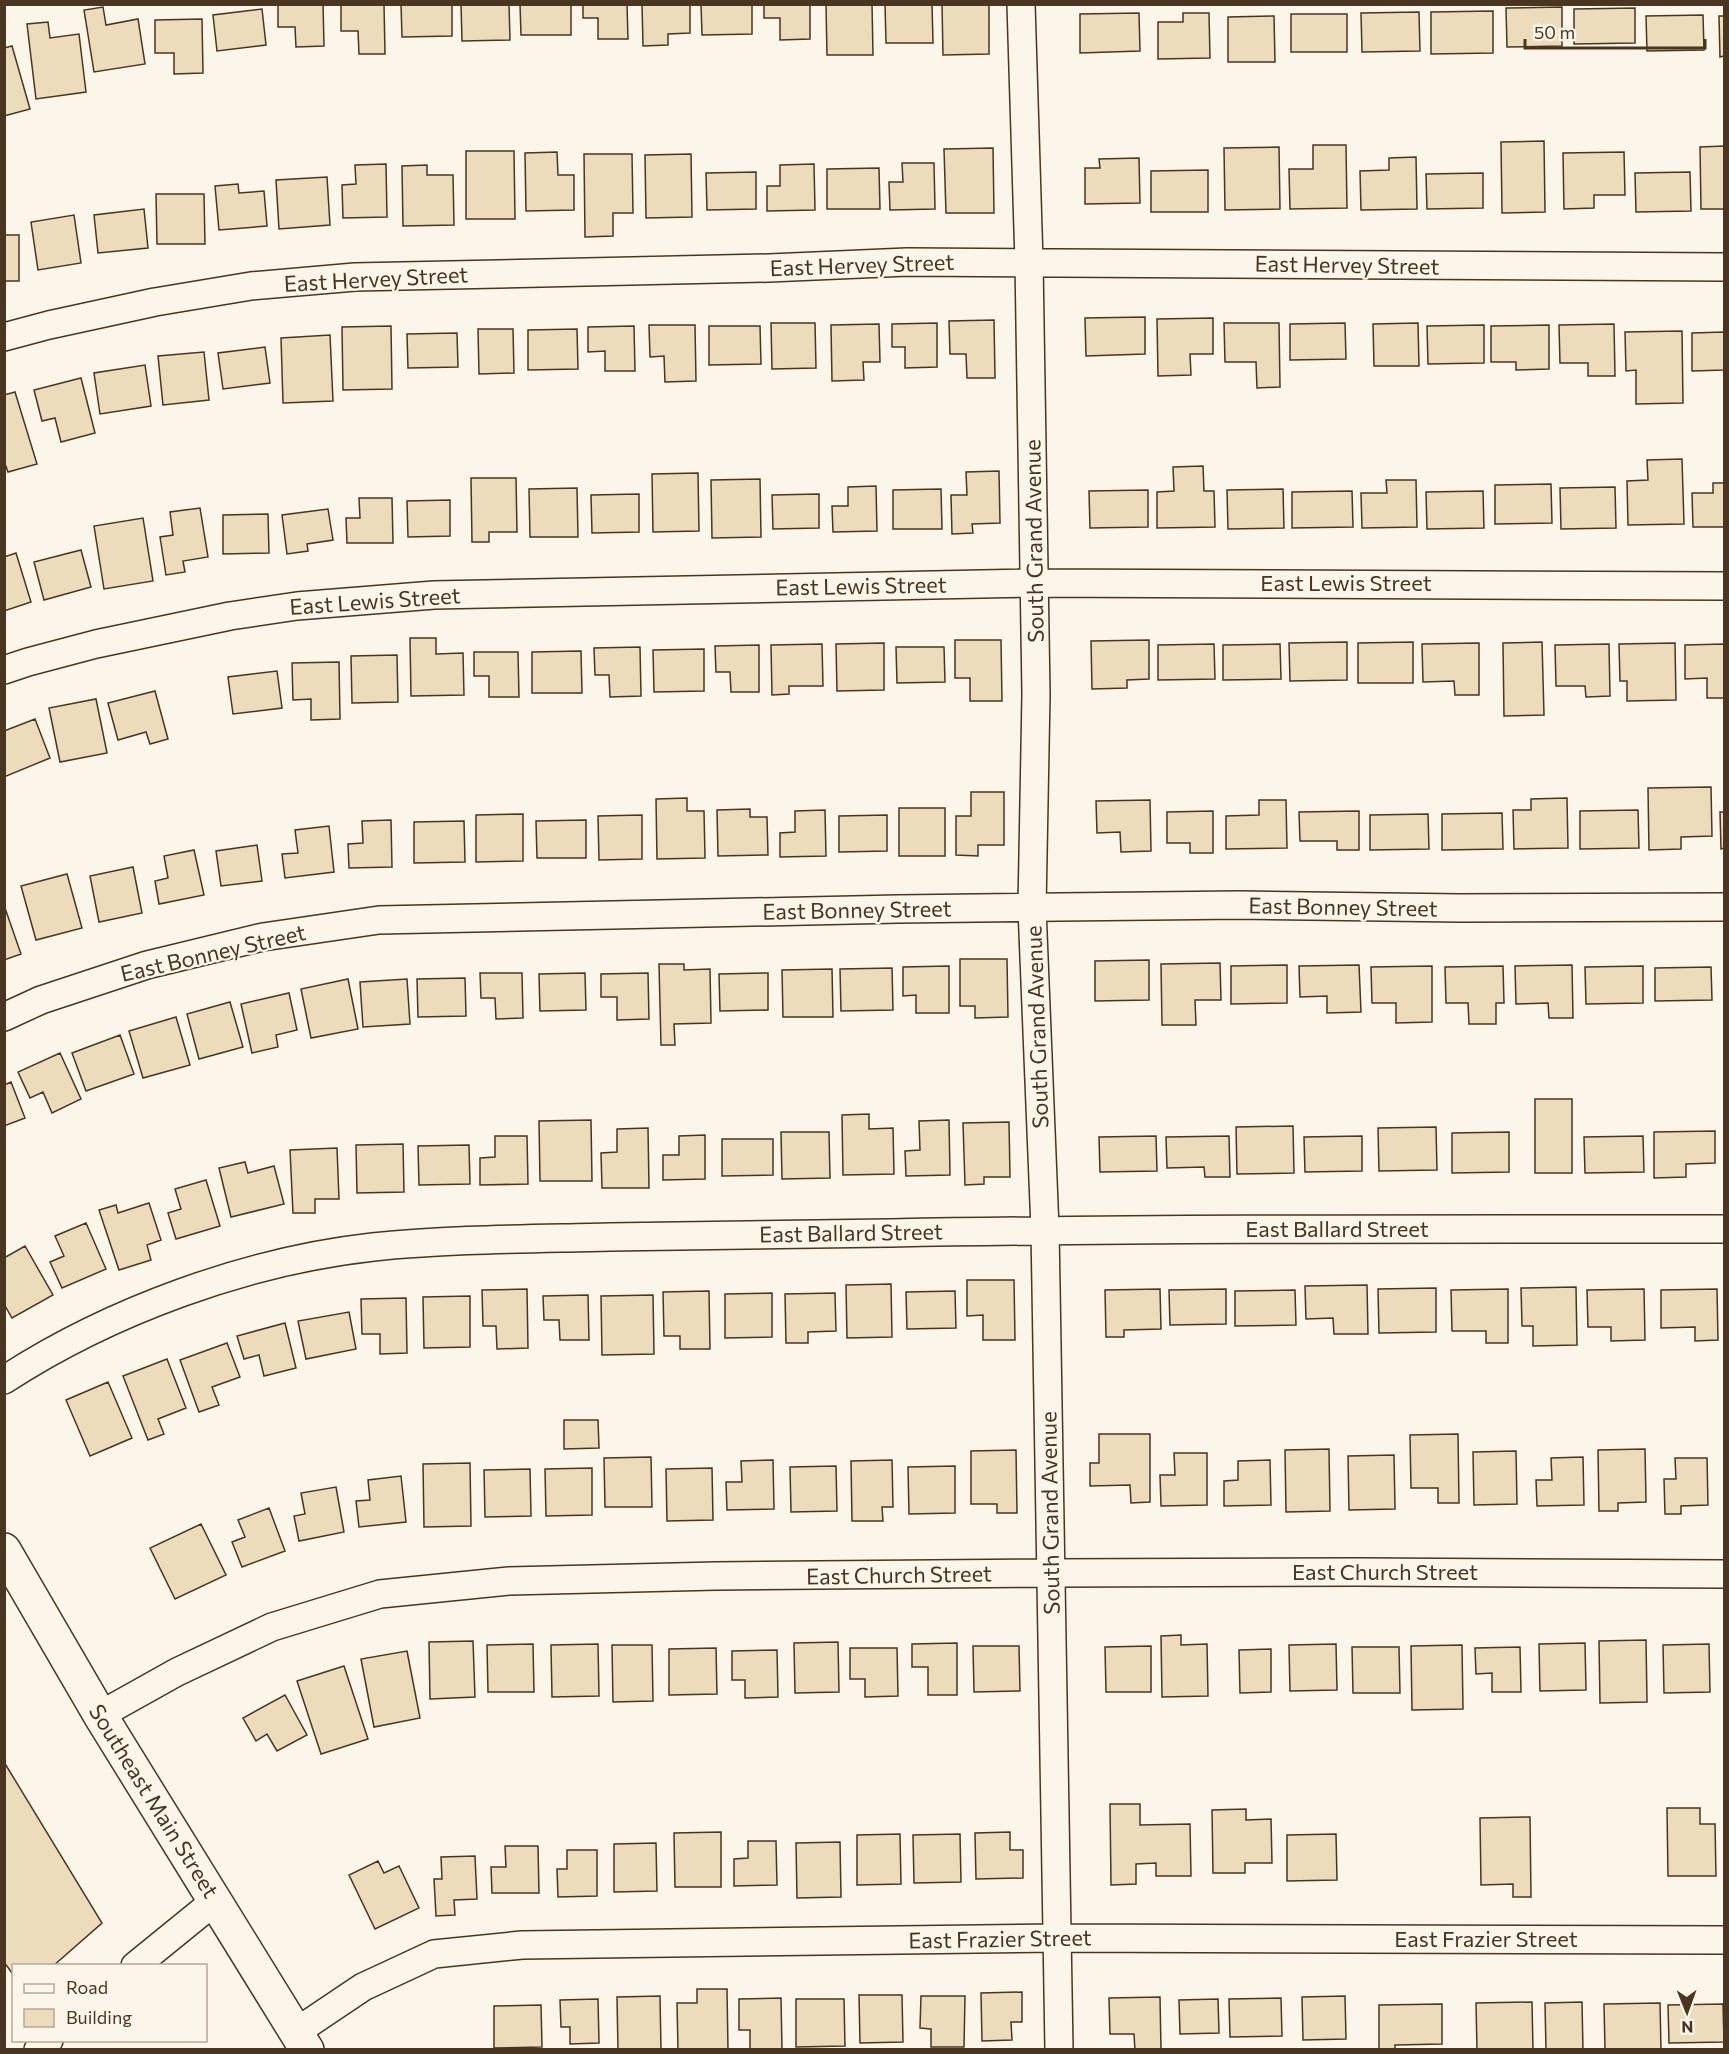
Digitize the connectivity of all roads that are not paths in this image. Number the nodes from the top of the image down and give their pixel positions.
1 (1021, 4) edge
2 (1029, 262) junction
3 (1725, 267) edge
4 (4, 338) edge
5 (1034, 584) junction
6 (1725, 586) edge
7 (4, 670) edge
8 (1725, 907) edge
9 (1032, 908) junction
10 (4, 1017) edge
11 (1045, 1229) junction
12 (1725, 1229) edge
13 (4, 1380) edge
14 (4, 1550) edge
15 (1051, 1572) junction
16 (1725, 1574) edge
17 (100, 1715) junction
18 (215, 1901) junction
19 (1057, 1938) junction
20 (1725, 1940) edge
21 (136, 1964) edge
22 (302, 2041) edge
23 (1059, 2049) edge

1 - 2 street, South Grand Avenue
2 - 3 street, East Hervey Street
2 - 4 street, East Hervey Street
2 - 5 street, South Grand Avenue
5 - 6 street, East Lewis Street
5 - 7 street, East Lewis Street
5 - 9 street, South Grand Avenue
8 - 9 street, East Bonney Street
9 - 10 street, East Bonney Street
9 - 11 street, South Grand Avenue
11 - 12 street, East Ballard Street
11 - 13 street, East Ballard Street
11 - 15 street, South Grand Avenue
14 - 17 main road, Southeast Main Street
15 - 16 street, East Church Street
15 - 17 street, East Church Street
15 - 19 street, South Grand Avenue
17 - 18 main road, Southeast Main Street
18 - 21 street
18 - 22 main road, Southeast Main Street
19 - 20 street, East Frazier Street
19 - 22 street, East Frazier Street
19 - 23 street, South Grand Avenue

